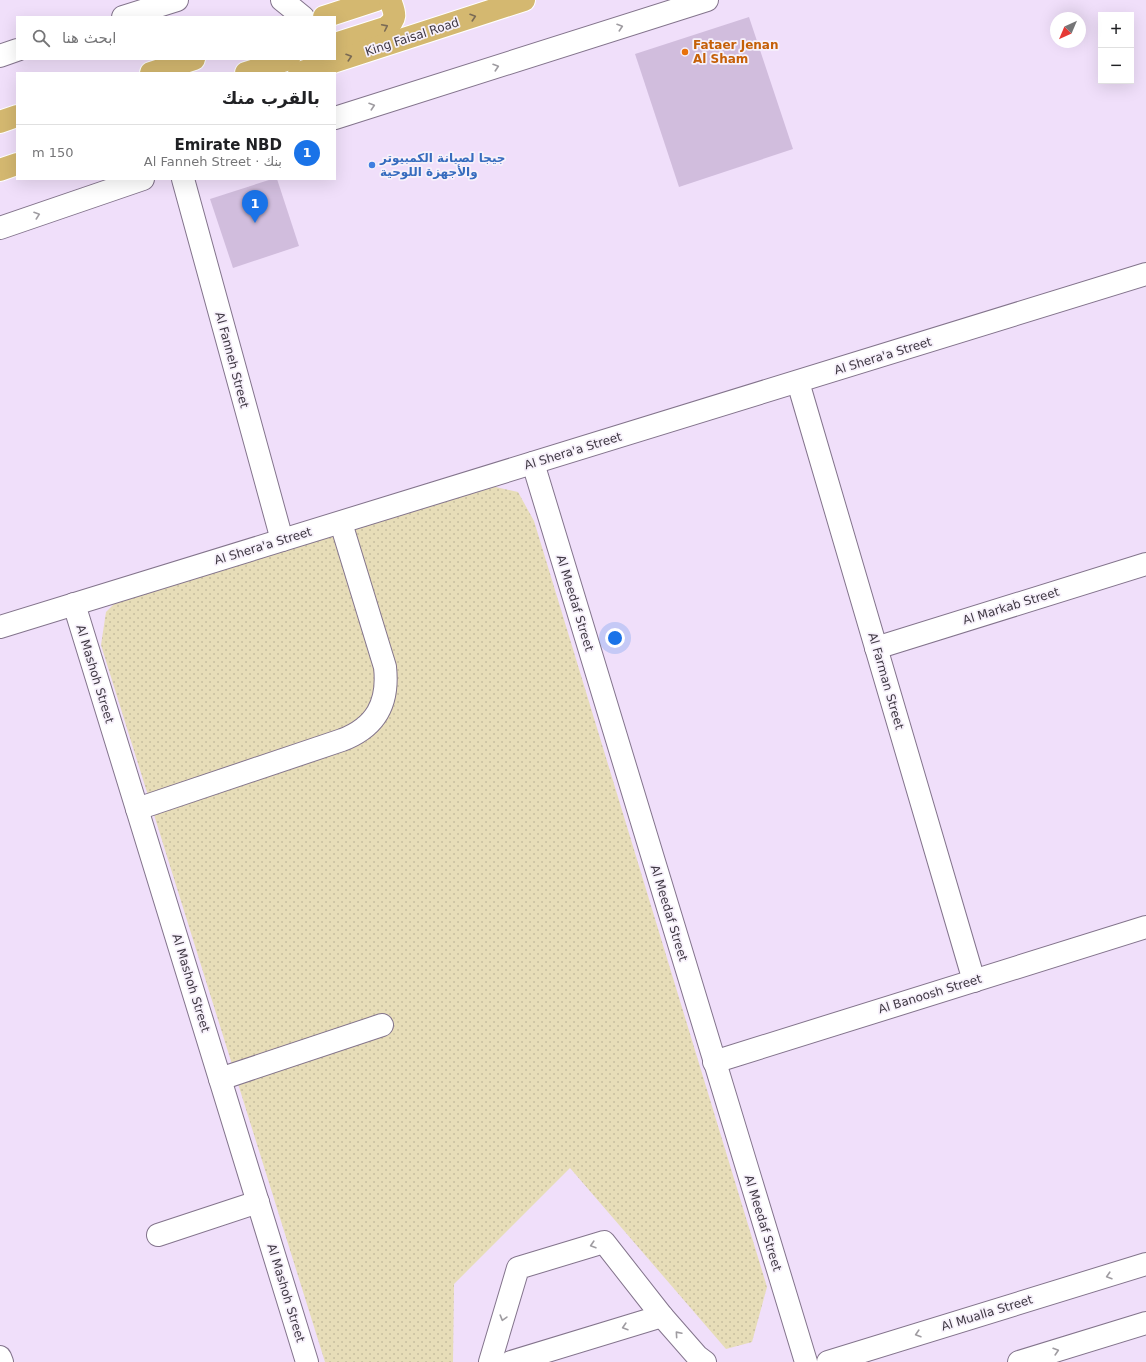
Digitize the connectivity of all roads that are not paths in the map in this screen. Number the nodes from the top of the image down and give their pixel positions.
1 (177, 0) edge
2 (282, 0) edge
3 (376, 0) edge
4 (390, 0) edge
5 (524, 0) edge
6 (707, 0) edge
7 (126, 16) edge
8 (302, 16) edge
9 (327, 16) edge
10 (336, 44) edge
11 (16, 50) edge
12 (0, 56) edge
13 (191, 60) edge
14 (286, 60) edge
15 (154, 72) edge
16 (249, 72) edge
17 (302, 72) edge
18 (16, 116) edge
19 (336, 118) edge
20 (0, 122) edge
21 (16, 164) edge
22 (0, 170) edge
23 (140, 180) edge
24 (182, 180) edge
25 (0, 228) edge
26 (1146, 274) edge
27 (798, 382) junction
28 (533, 463) junction
29 (341, 523) junction
30 (282, 540) junction
31 (1146, 564) edge
32 (74, 604) junction
33 (0, 627) edge
34 (876, 648) junction
35 (137, 809) junction
36 (1146, 927) edge
37 (974, 981) junction
38 (382, 1026) dead end
39 (714, 1062) junction
40 (220, 1079) junction
41 (258, 1202) junction
42 (158, 1235) dead end
43 (1146, 1264) edge
44 (662, 1316) junction
45 (1146, 1323) edge
46 (0, 1357) edge
47 (2, 1362) edge
48 (307, 1362) edge
49 (490, 1362) edge
50 (511, 1362) edge
51 (705, 1362) edge
52 (806, 1362) edge
53 (828, 1362) edge
54 (1019, 1362) edge

1 - 7 street
2 - 8 street
3 - 9 main road
10 -> 4 main road
17 -> 5 main road, King Faisal Road
19 -> 6 street
11 - 12 street
13 - 15 main road
14 - 16 main road
18 - 20 main road
21 - 22 main road
25 -> 23 street
24 - 30 street, Al Fanneh Street
26 - 27 street, Al Shera'a Street
27 - 28 street, Al Shera'a Street
27 - 34 street, Al Farman Street
28 - 29 street, Al Shera'a Street
28 - 39 street, Al Meedaf Street
29 - 30 street, Al Shera'a Street
29 - 35 street
30 - 32 street, Al Shera'a Street
31 - 34 street, Al Markab Street
32 - 33 street, Al Shera'a Street
32 - 35 street, Al Mashoh Street
34 - 37 street, Al Farman Street
35 - 40 street, Al Mashoh Street
36 - 37 street, Al Banoosh Street
37 - 39 street, Al Banoosh Street
38 - 40 street
39 - 52 street, Al Meedaf Street
40 - 41 street, Al Mashoh Street
41 - 42 street
41 - 48 street, Al Mashoh Street
43 -> 53 street, Al Mualla Street
44 -> 49 street
44 -> 50 street
51 -> 44 street
54 -> 45 street
46 - 47 street

